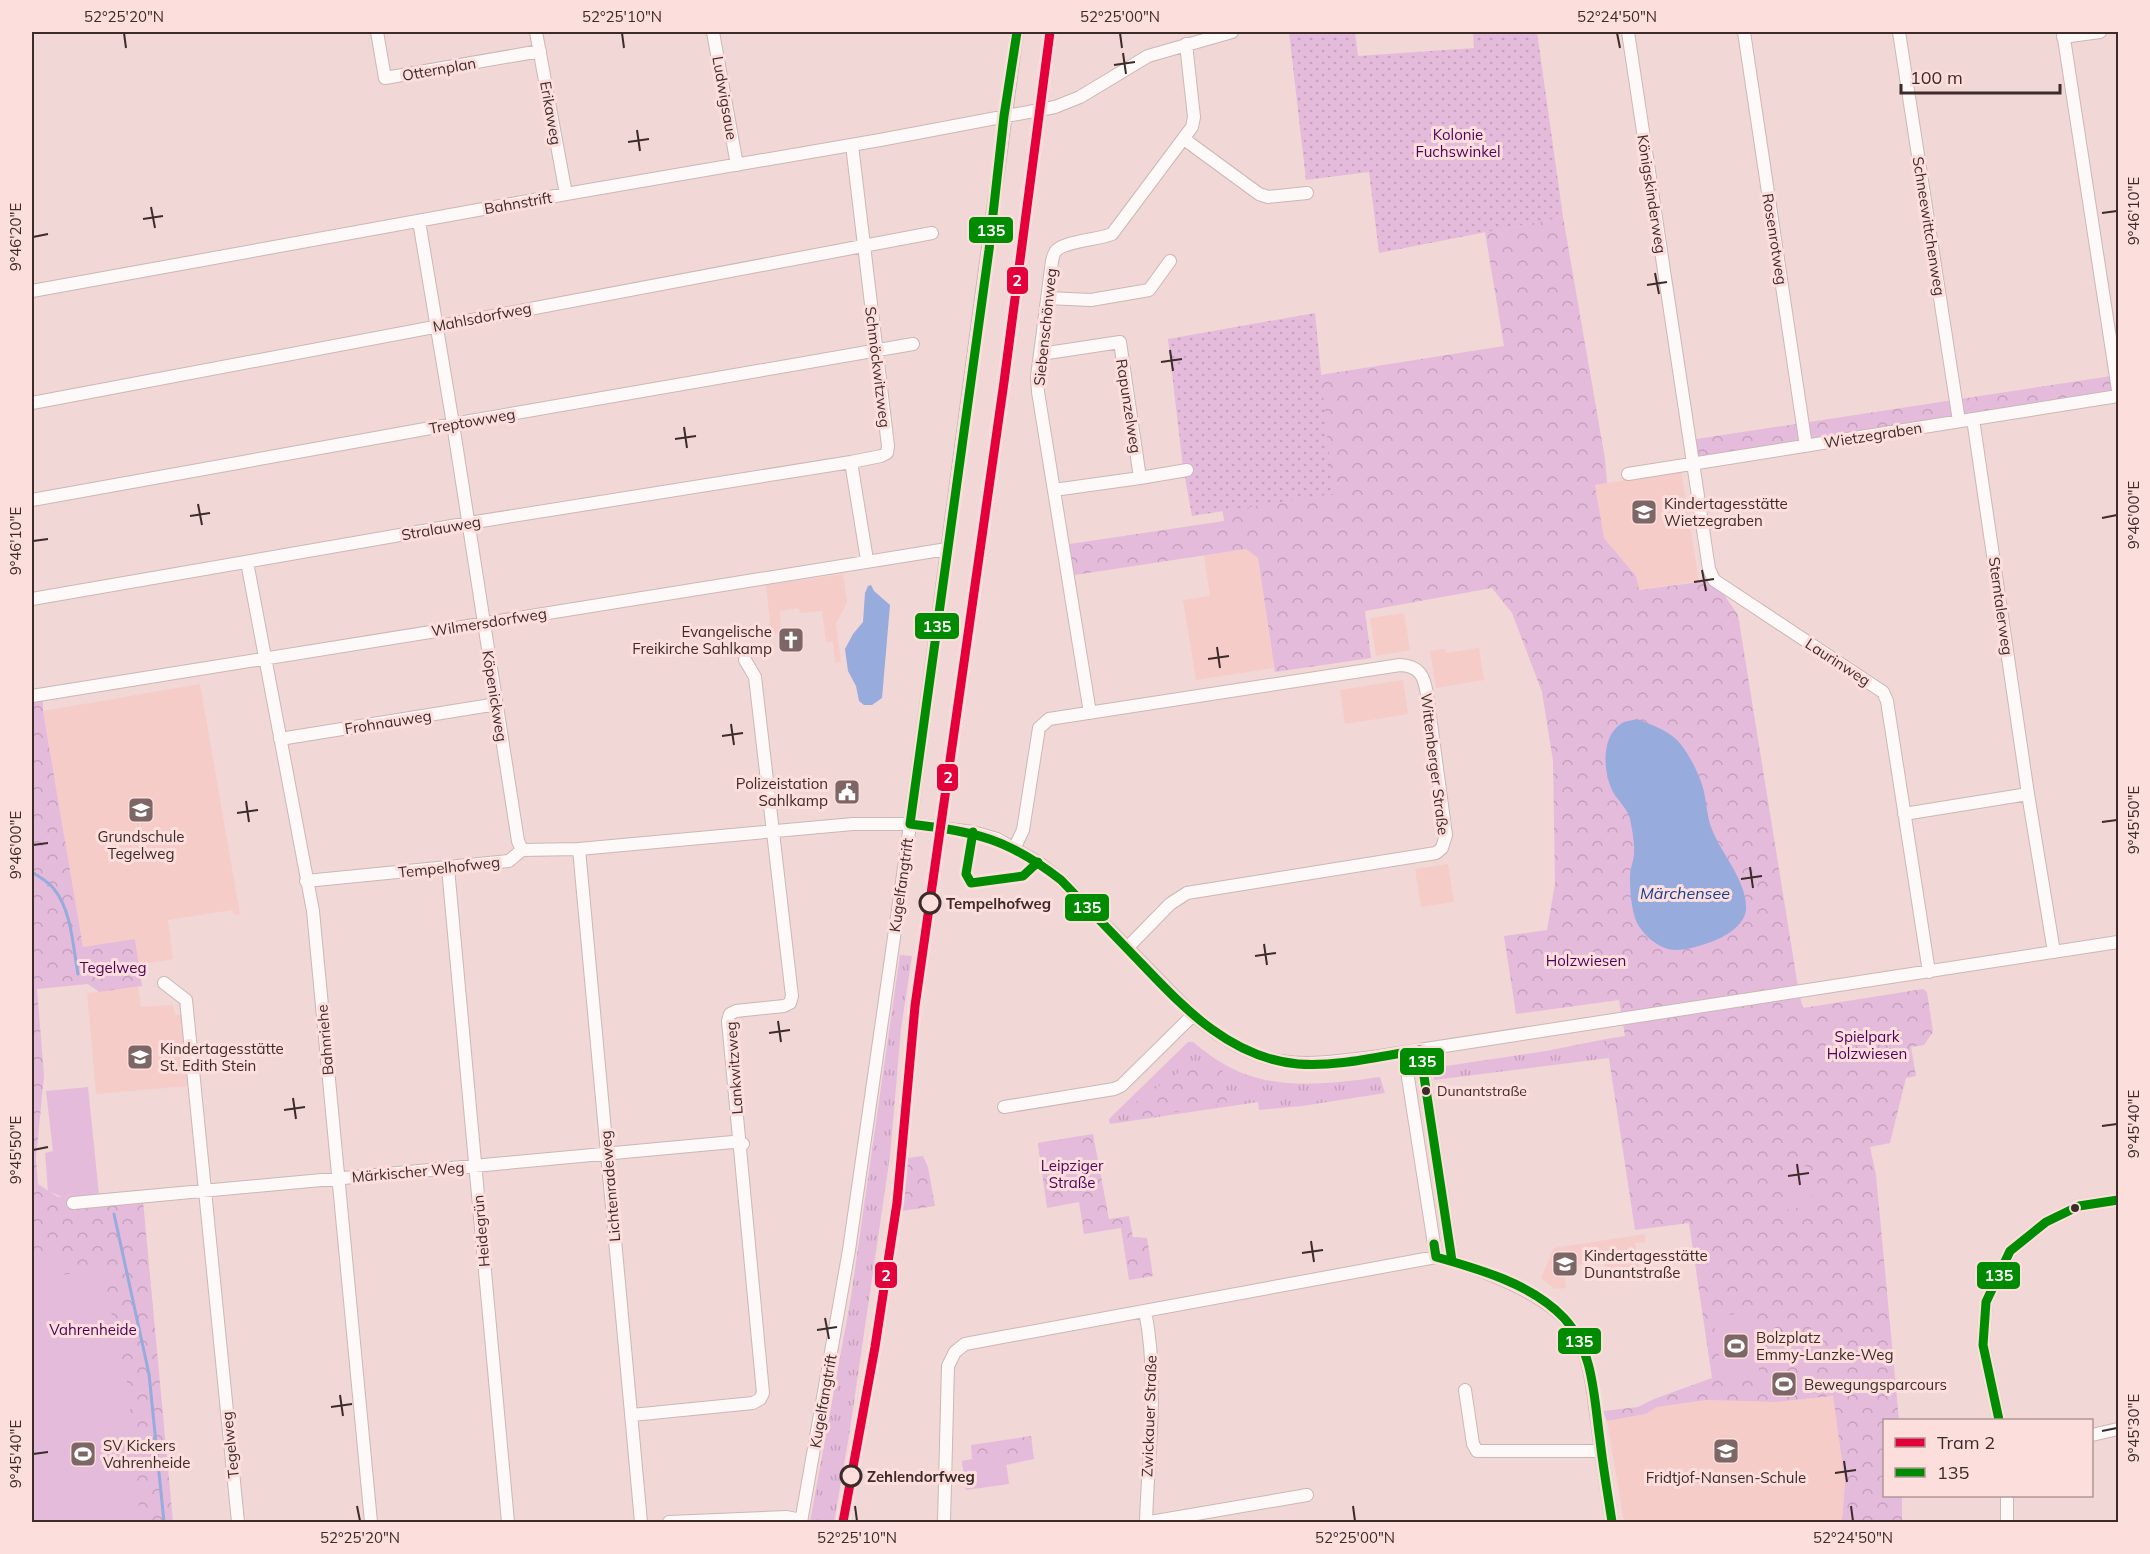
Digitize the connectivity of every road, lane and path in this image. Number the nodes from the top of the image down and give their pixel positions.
1 (377, 32) edge
2 (536, 32) edge
3 (713, 32) edge
4 (1017, 32) edge
5 (1232, 32) edge
6 (1628, 32) edge
7 (1744, 32) edge
8 (1899, 32) edge
9 (2100, 32) edge
10 (2063, 34) edge
11 (1186, 44) junction
12 (540, 51) junction
13 (1004, 116) junction
14 (1184, 138) junction
15 (852, 145) junction
16 (737, 165) junction
17 (1307, 193) dead end
18 (566, 194) junction
19 (419, 221) junction
20 (932, 232) dead end
21 (863, 246) junction
22 (1170, 261) dead end
23 (32, 291) edge
24 (1047, 298) junction
25 (437, 325) junction
26 (913, 344) dead end
27 (876, 351) junction
28 (1041, 354) junction
29 (2118, 390) edge
30 (2118, 396) edge
31 (32, 403) edge
32 (1973, 419) junction
33 (1959, 421) junction
34 (453, 424) junction
35 (1806, 446) junction
36 (851, 462) junction
37 (1693, 464) junction
38 (1187, 470) dead end
39 (1628, 474) dead end
40 (1140, 478) junction
41 (1054, 490) junction
42 (32, 500) edge
43 (469, 523) junction
44 (947, 549) junction
45 (867, 560) junction
46 (247, 562) junction
47 (32, 599) edge
48 (483, 623) junction
49 (265, 658) junction
50 (745, 660) dead end
51 (32, 696) edge
52 (497, 704) junction
53 (1090, 712) junction
54 (280, 739) junction
55 (2028, 794) junction
56 (1904, 814) junction
57 (910, 824) junction
58 (774, 830) junction
59 (1015, 847) junction
60 (579, 849) junction
61 (522, 850) junction
62 (448, 868) junction
63 (306, 881) junction
64 (2118, 942) edge
65 (1127, 948) junction
66 (2054, 952) junction
67 (1929, 972) junction
68 (164, 983) dead end
69 (1193, 1015) junction
70 (1420, 1050) junction
71 (1404, 1052) junction
72 (1004, 1107) dead end
73 (741, 1144) junction
74 (606, 1154) junction
75 (475, 1166) junction
76 (338, 1179) junction
77 (206, 1191) junction
78 (2118, 1200) edge
79 (73, 1203) dead end
80 (1436, 1257) junction
81 (1452, 1261) junction
82 (1145, 1311) junction
83 (1465, 1390) dead end
84 (632, 1415) junction
85 (1999, 1419) edge
86 (2118, 1429) edge
87 (2093, 1435) edge
88 (1601, 1451) junction
89 (1307, 1495) dead end
90 (2007, 1497) edge
91 (801, 1521) edge
92 (238, 1522) edge
93 (371, 1522) edge
94 (508, 1522) edge
95 (641, 1522) edge
96 (669, 1522) edge
97 (944, 1522) edge
98 (1148, 1522) edge
99 (1612, 1522) edge
100 (2007, 1522) edge

1 - 12 street, Otternplan
2 - 12 street, Erikaweg
3 - 16 street, Ludwigsaue
4 - 13 street, Kugelfangtrift
5 - 11 street, Bahnstrift
6 - 37 street, Königskinderweg
7 - 35 street, Rosenrotweg
8 - 33 street, Schneewittchenweg
9 - 10 street
10 - 29 street
11 - 13 street, Bahnstrift
11 - 14 street, Siebenschönweg
12 - 18 street, Erikaweg
13 - 15 street, Bahnstrift
13 - 44 street, Kugelfangtrift
14 - 17 street
14 - 24 street, Siebenschönweg
15 - 16 street, Bahnstrift
15 - 21 street, Schmöckwitzweg
16 - 18 street, Bahnstrift
18 - 19 street, Bahnstrift
19 - 23 street, Bahnstrift
19 - 25 street, Köpenickweg
20 - 21 street, Mahlsdorfweg
21 - 25 street, Mahlsdorfweg
21 - 27 street, Schmöckwitzweg
22 - 24 street
24 - 28 street, Siebenschönweg
25 - 31 street, Mahlsdorfweg
25 - 34 street, Köpenickweg
26 - 27 street, Treptowweg
27 - 34 street, Treptowweg
27 - 36 street, Schmöckwitzweg
28 - 40 street, Rapunzelweg
28 - 41 street, Siebenschönweg
30 - 32 street, Wietzegraben
32 - 33 street, Wietzegraben
32 - 55 street, Sterntalerweg
33 - 35 street, Wietzegraben
34 - 42 street, Treptowweg
34 - 43 street, Köpenickweg
35 - 37 street, Wietzegraben
36 - 43 street, Stralauweg
36 - 45 street
37 - 39 street, Wietzegraben
37 - 56 street, Laurinweg
38 - 40 street
40 - 41 street
41 - 53 street, Siebenschönweg
43 - 46 street, Stralauweg
43 - 48 street, Köpenickweg
44 - 45 street, Wilmersdorfweg
44 - 57 street, Kugelfangtrift
45 - 48 street, Wilmersdorfweg
46 - 47 street, Stralauweg
46 - 49 street, Bahnriehe
48 - 49 street, Wilmersdorfweg
48 - 52 street, Köpenickweg
49 - 51 street, Wilmersdorfweg
49 - 54 street, Bahnriehe
50 - 58 street, Lankwitzweg
52 - 54 street, Frohnauweg
52 - 61 street, Köpenickweg
53 - 59 street, Wittenberger Straße
53 - 65 street, Wittenberger Straße
54 - 63 street, Bahnriehe
55 - 56 street
55 - 66 street, Sterntalerweg
56 - 67 street, Laurinweg
57 - 58 street, Tempelhofweg
57 - 59 street
57 - 91 street, Kugelfangtrift
58 - 60 street, Tempelhofweg
58 - 73 street, Lankwitzweg
59 - 65 street
60 - 61 street, Tempelhofweg
60 - 74 street, Lichtenradeweg
61 - 62 street, Tempelhofweg
62 - 63 street, Tempelhofweg
62 - 75 street, Heidegrün
63 - 76 street, Bahnriehe
64 - 66 street
65 - 69 street
66 - 67 street
67 - 70 street
68 - 77 street, Tegelweg
69 - 71 street
69 - 72 street
70 - 71 street
70 - 81 street
71 - 80 street
73 - 74 street, Märkischer Weg
73 - 84 street, Lankwitzweg
74 - 75 street, Märkischer Weg
74 - 84 street, Lichtenradeweg
75 - 76 street, Märkischer Weg
75 - 94 street, Heidegrün
76 - 77 street, Märkischer Weg
76 - 93 street, Bahnriehe
77 - 79 street, Märkischer Weg
77 - 92 street, Tegelweg
78 - 85 street
80 - 81 street
80 - 82 street
81 - 88 street
82 - 97 street
82 - 98 street, Zwickauer Straße
83 - 88 street
84 - 95 street, Lichtenradeweg
86 - 87 street
88 - 99 street
89 - 98 street
90 - 100 street
91 - 96 street

